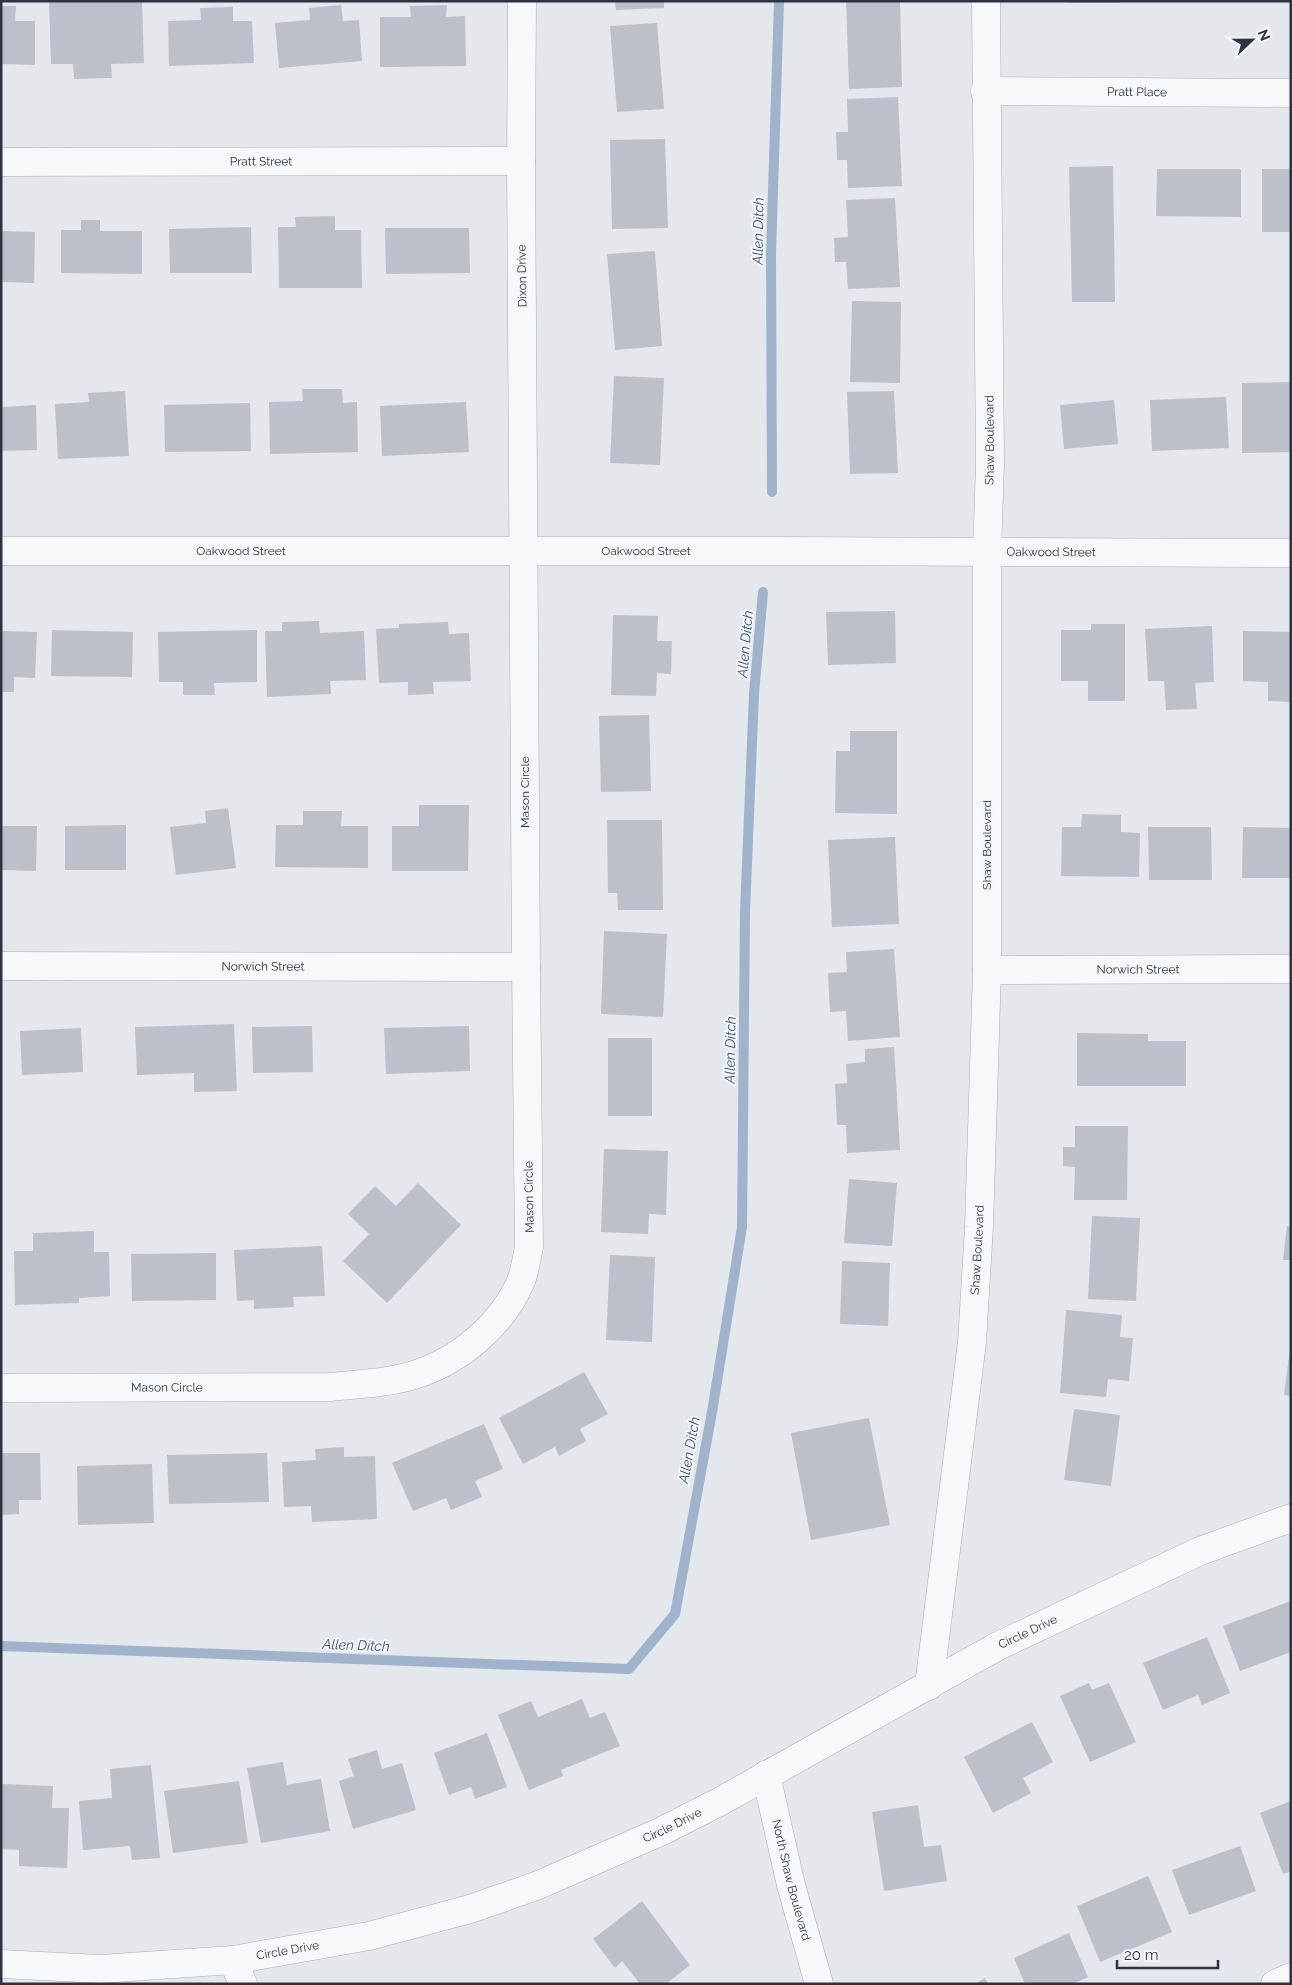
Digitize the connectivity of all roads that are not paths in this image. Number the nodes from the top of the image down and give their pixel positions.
1 (522, 1) edge
2 (986, 1) edge
3 (985, 91) junction
4 (1291, 93) edge
5 (521, 161) junction
6 (1, 162) edge
7 (524, 551) junction
8 (1, 552) edge
9 (987, 553) junction
10 (1291, 553) edge
11 (1, 966) edge
12 (526, 967) junction
13 (1291, 969) edge
14 (987, 970) junction
15 (1, 1388) edge
16 (1291, 1518) edge
17 (928, 1686) junction
18 (766, 1775) junction
19 (1, 1964) edge
20 (238, 1972) edge
21 (1291, 1977) edge
22 (819, 1984) edge
23 (1275, 1984) edge

1 - 5 street, Dixon Drive
2 - 3 street, Shaw Boulevard
3 - 4 street, Pratt Place
3 - 9 street, Shaw Boulevard
5 - 6 street, Pratt Street
5 - 7 street, Dixon Drive
7 - 8 street, Oakwood Street
7 - 9 street, Oakwood Street
7 - 12 street, Mason Circle
9 - 10 street, Oakwood Street
9 - 14 street, Shaw Boulevard
11 - 12 street, Norwich Street
12 - 15 street, Mason Circle
13 - 14 street, Norwich Street
14 - 17 street, Shaw Boulevard
16 - 17 street, Circle Drive
17 - 18 street, Circle Drive
18 - 20 street, Circle Drive
18 - 22 street, North Shaw Boulevard
19 - 20 street, Circle Drive
21 - 23 street

